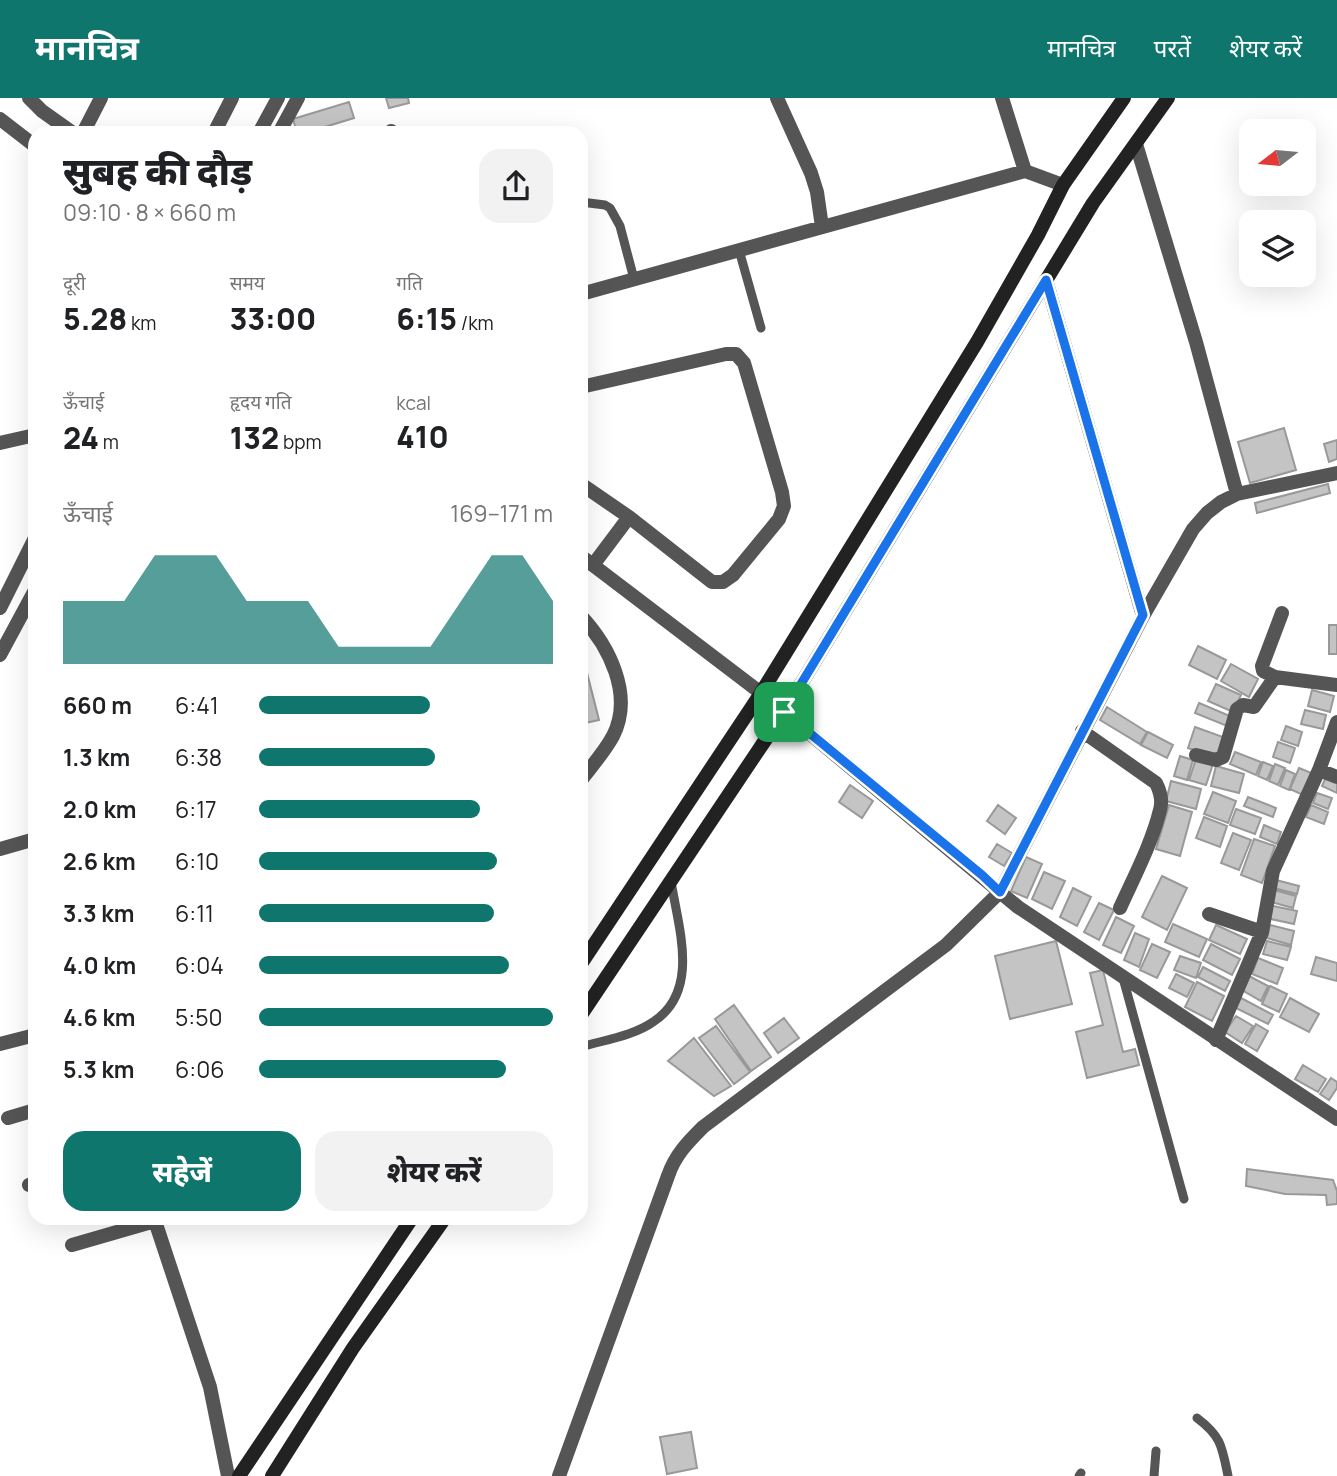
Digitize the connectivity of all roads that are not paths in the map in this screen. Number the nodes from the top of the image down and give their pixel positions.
1 (29, 98) edge
2 (101, 98) edge
3 (232, 98) edge
4 (278, 98) edge
5 (298, 98) edge
6 (777, 98) edge
7 (1002, 98) edge
8 (1124, 98) edge
9 (1168, 98) edge
10 (0, 119) edge
11 (63, 126) edge
12 (87, 126) edge
13 (218, 126) edge
14 (263, 126) edge
15 (283, 126) edge
16 (28, 141) edge
17 (1136, 144) junction
18 (1026, 171) junction
19 (1063, 185) junction
20 (588, 203) edge
21 (822, 228) junction
22 (739, 250) junction
23 (634, 279) junction
24 (1046, 280) junction
25 (588, 292) edge
26 (761, 328) dead end
27 (588, 385) edge
28 (28, 437) edge
29 (0, 443) edge
30 (1337, 473) edge
31 (1337, 481) edge
32 (588, 489) edge
33 (1237, 494) junction
34 (629, 517) junction
35 (28, 552) edge
36 (588, 559) edge
37 (588, 561) edge
38 (28, 603) edge
39 (0, 608) edge
40 (1282, 612) dead end
41 (1143, 615) junction
42 (588, 625) edge
43 (0, 655) edge
44 (1275, 677) junction
45 (1337, 685) edge
46 (761, 693) junction
47 (784, 712) junction
48 (1337, 722) edge
49 (1082, 731) junction
50 (1196, 755) dead end
51 (1320, 770) junction
52 (588, 771) edge
53 (1337, 777) edge
54 (28, 841) edge
55 (0, 849) edge
56 (671, 881) junction
57 (1000, 892) junction
58 (1119, 908) dead end
59 (1209, 914) dead end
60 (1262, 932) junction
61 (588, 953) edge
62 (1123, 977) junction
63 (588, 1005) edge
64 (28, 1037) edge
65 (1216, 1040) junction
66 (0, 1044) edge
67 (588, 1045) edge
68 (28, 1112) edge
69 (1336, 1115) edge
70 (8, 1118) dead end
71 (1184, 1199) dead end
72 (138, 1225) edge
73 (157, 1225) edge
74 (407, 1225) edge
75 (440, 1225) edge
76 (72, 1245) dead end
77 (1197, 1418) dead end
78 (1156, 1451) dead end
79 (229, 1476) edge
80 (239, 1476) edge
81 (272, 1476) edge
82 (559, 1476) edge
83 (1154, 1476) edge
84 (1228, 1476) edge

1 - 11 street
2 - 12 street
3 - 13 street
4 - 14 street
5 - 15 street
6 - 21 street
7 - 18 street
8 - 19 main road
9 - 17 main road
10 - 16 street
17 - 24 main road
17 - 33 street
18 - 19 street
18 - 21 street
19 - 46 main road
20 - 23 lane
21 - 22 street
22 - 23 street
22 - 26 lane
23 - 25 street
24 - 41 street
24 - 47 main road
27 - 34 street
28 - 29 street
30 - 31 street
30 - 33 street
32 - 34 street
33 - 41 street
34 - 36 street
35 - 39 street
37 - 46 street
38 - 43 street
40 - 44 street
41 - 49 street
42 - 52 street
44 - 45 street
44 - 50 street
46 - 47 street
46 - 61 main road
47 - 56 main road
47 - 57 street
48 - 51 street
49 - 57 street
49 - 58 street
51 - 53 street
51 - 60 street
54 - 55 street
56 - 63 main road
56 - 67 lane
57 - 62 street
57 - 82 street
59 - 60 street
60 - 65 street
62 - 65 street
62 - 71 lane
64 - 66 street
65 - 69 street
68 - 70 street
72 - 76 street
73 - 79 street
74 - 80 main road
75 - 81 main road
77 - 84 lane
78 - 83 lane

